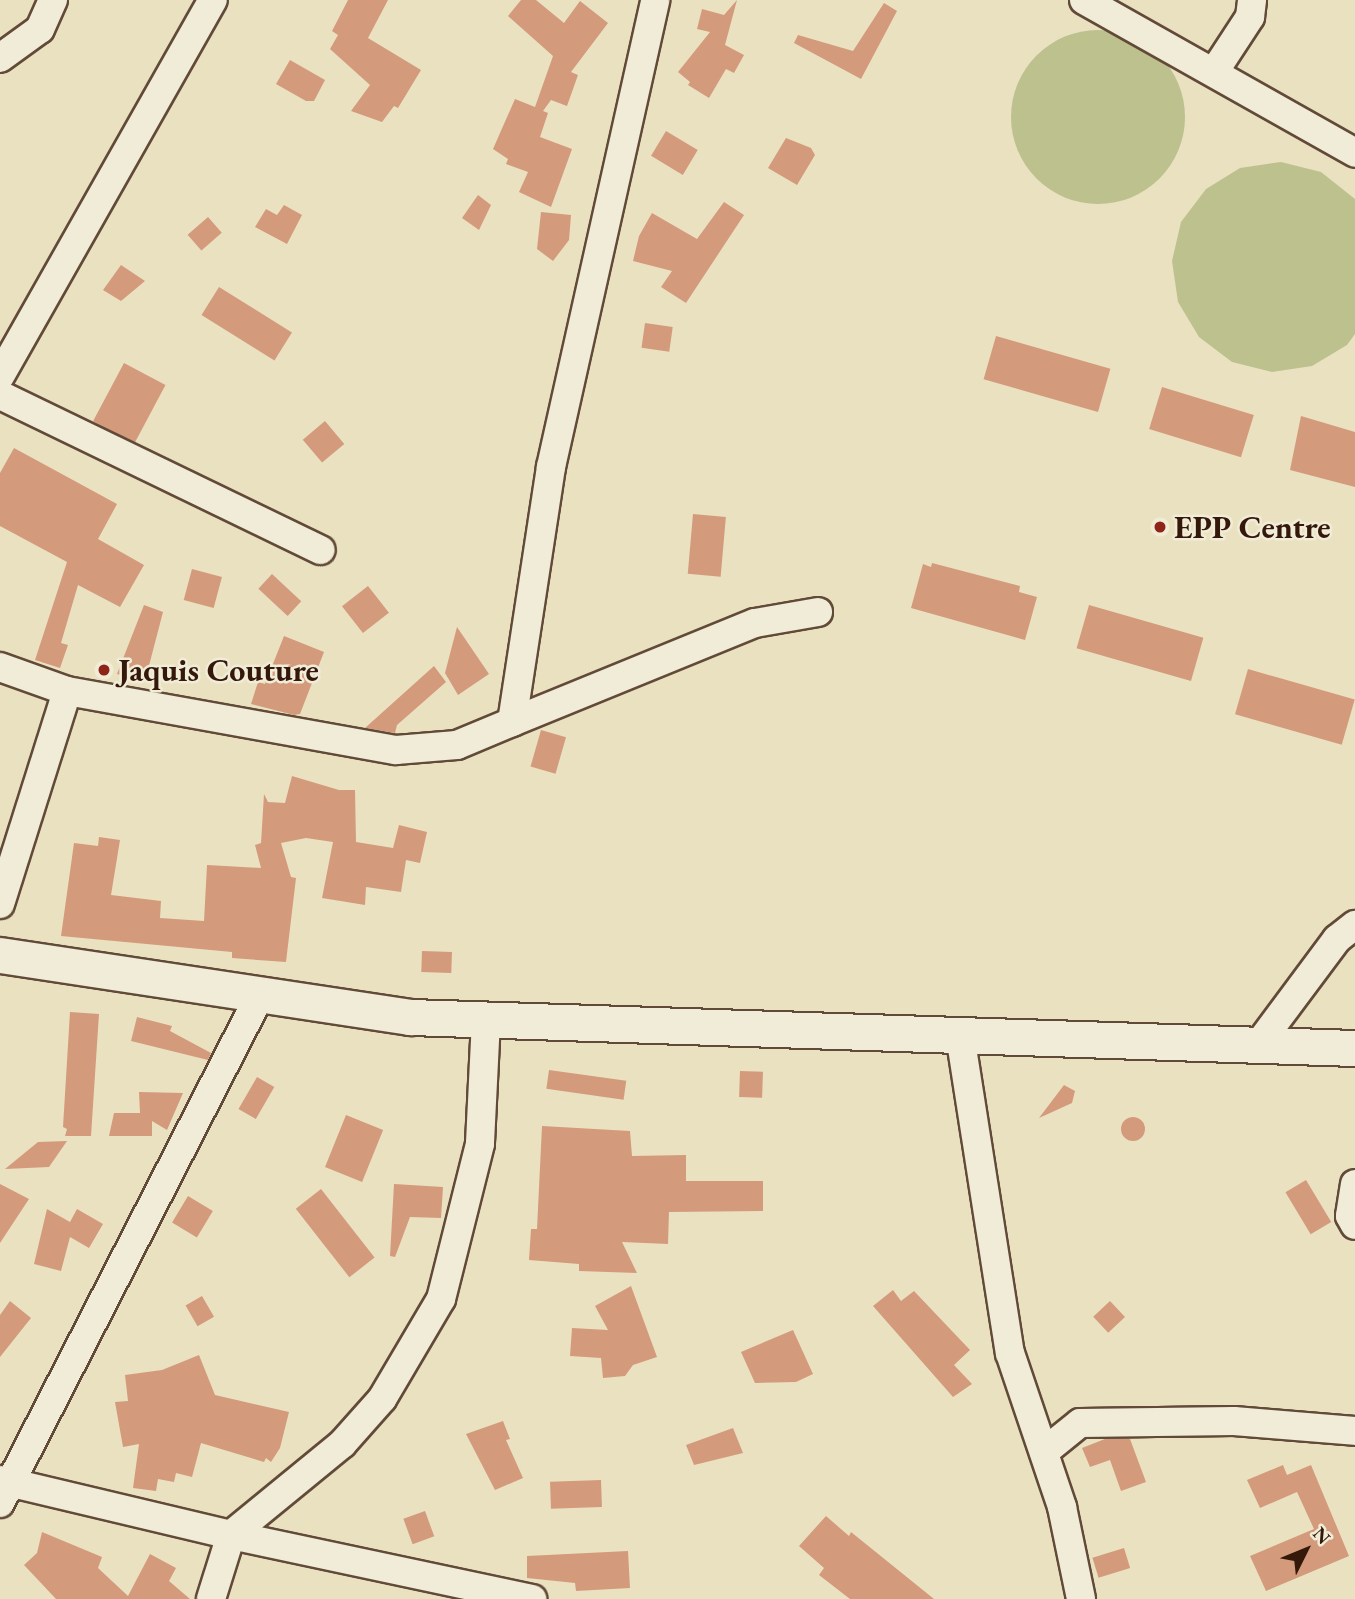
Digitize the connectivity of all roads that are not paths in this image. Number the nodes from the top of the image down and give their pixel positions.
1 (52, 0) edge
2 (213, 0) edge
3 (655, 0) edge
4 (1084, 0) edge
5 (1252, 0) edge
6 (0, 58) edge
7 (1214, 72) junction
8 (1355, 153) edge
9 (0, 376) edge
10 (0, 395) edge
11 (320, 550) dead end
12 (818, 612) dead end
13 (0, 667) edge
14 (67, 691) junction
15 (512, 722) junction
16 (0, 904) edge
17 (1355, 925) edge
18 (0, 955) edge
19 (260, 995) junction
20 (486, 1020) junction
21 (960, 1035) junction
22 (1258, 1045) junction
23 (1355, 1048) edge
24 (1355, 1184) edge
25 (1355, 1225) edge
26 (1355, 1431) edge
27 (1044, 1452) junction
28 (3, 1488) edge
29 (231, 1535) junction
30 (211, 1599) edge
31 (532, 1599) edge
32 (1081, 1599) edge

1 - 6 street
2 - 9 street
3 - 15 street
4 - 7 street
5 - 7 street
7 - 8 street
10 - 11 street
12 - 15 street
13 - 14 street
14 - 15 street
14 - 16 street
17 - 22 street
18 - 19 street
19 - 20 street
19 - 28 street
20 - 21 street
20 - 29 street
21 - 22 street
21 - 27 street
22 - 23 street
24 - 25 street
26 - 27 street
27 - 32 street
28 - 29 street
29 - 30 street
29 - 31 street

